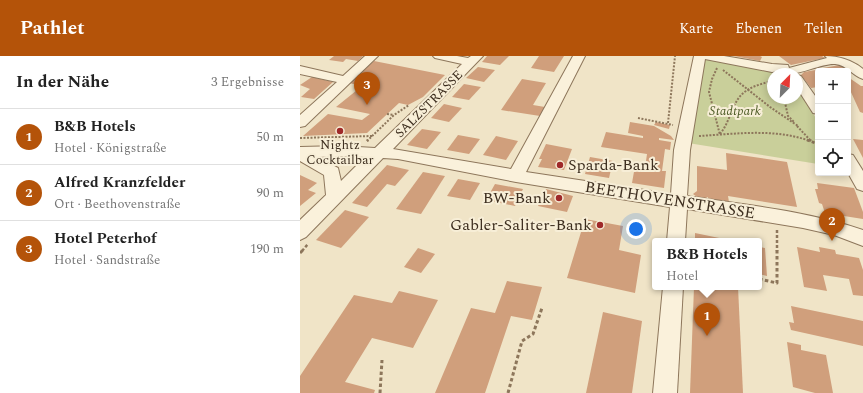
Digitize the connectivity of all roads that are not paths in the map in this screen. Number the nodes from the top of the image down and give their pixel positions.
1 (372, 56) edge
2 (439, 56) edge
3 (579, 56) edge
4 (700, 56) edge
5 (705, 56) edge
6 (770, 56) edge
7 (833, 58) edge
8 (474, 59) edge
9 (772, 68) edge
10 (785, 68) edge
11 (803, 69) edge
12 (300, 70) edge
13 (863, 75) edge
14 (345, 80) junction
15 (803, 89) edge
16 (815, 106) edge
17 (300, 123) edge
18 (536, 136) junction
19 (551, 139) dead end
20 (380, 152) junction
21 (300, 153) edge
22 (851, 164) edge
23 (516, 176) junction
24 (863, 185) edge
25 (335, 196) junction
26 (679, 202) junction
27 (300, 232) edge
28 (676, 238) edge
29 (863, 238) edge
30 (673, 290) edge
31 (665, 393) edge

1 - 14 street
2 - 8 street
3 - 18 street
4 - 26 street
5 - 9 street
6 - 10 street
7 - 11 street
7 - 13 street
8 - 20 street, SALZSTRASSE
12 - 14 street
14 - 17 street
15 - 16 street
18 - 19 street
18 - 23 street
20 - 21 street, BEETHOVENSTRASSE
20 - 23 street, BEETHOVENSTRASSE
20 - 25 street, SALZSTRASSE
21 - 25 street
22 - 24 street
23 - 26 street, BEETHOVENSTRASSE
25 - 27 street, SALZSTRASSE
26 - 28 street
26 - 29 street, BEETHOVENSTRASSE
30 - 31 street

